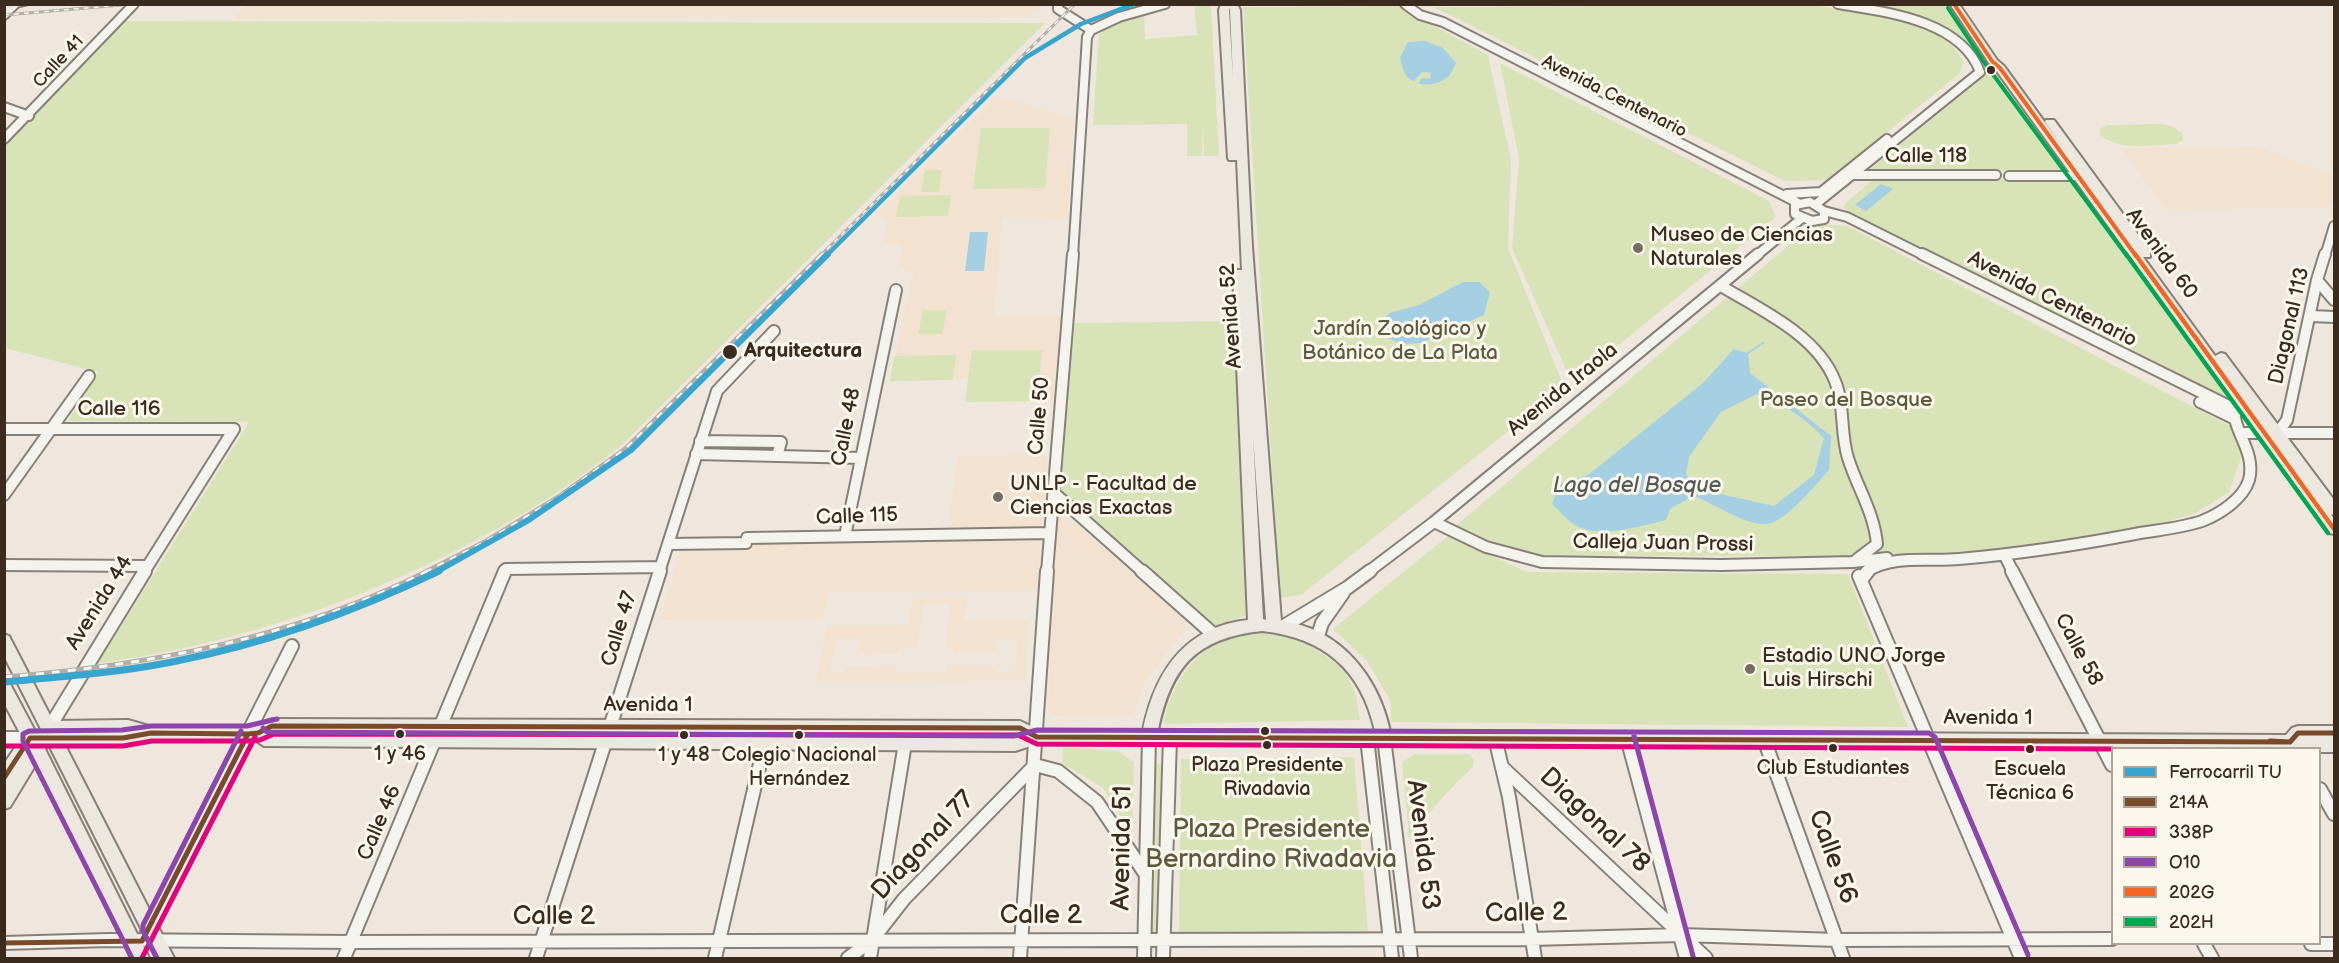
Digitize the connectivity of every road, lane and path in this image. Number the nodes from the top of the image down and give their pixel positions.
1 (135, 4) edge
2 (1058, 4) edge
3 (1165, 4) edge
4 (1226, 4) edge
5 (1232, 4) edge
6 (1405, 4) edge
7 (1838, 4) edge
8 (1954, 4) edge
9 (1963, 4) edge
10 (14, 5) edge
11 (4, 15) edge
12 (1420, 15) junction
13 (1091, 30) junction
14 (1980, 66) junction
15 (4, 106) edge
16 (29, 116) junction
17 (6, 136) edge
18 (1855, 175) junction
19 (1996, 175) dead end
20 (2009, 176) dead end
21 (2078, 176) junction
22 (2091, 176) junction
23 (1780, 193) junction
24 (1816, 204) junction
25 (1796, 205) junction
26 (1824, 210) junction
27 (1802, 218) junction
28 (2334, 226) edge
29 (2317, 280) junction
30 (1721, 286) junction
31 (896, 290) dead end
32 (2334, 300) edge
33 (2312, 316) junction
34 (2334, 316) edge
35 (774, 331) dead end
36 (89, 376) dead end
37 (2249, 413) junction
38 (2233, 414) junction
39 (4, 429) edge
40 (52, 429) junction
41 (234, 429) joint
42 (2271, 432) junction
43 (2243, 433) junction
44 (2334, 433) edge
45 (700, 441) junction
46 (696, 454) junction
47 (777, 456) junction
48 (861, 458) junction
49 (1053, 492) junction
50 (4, 495) edge
51 (2334, 510) edge
52 (1434, 522) junction
53 (2334, 529) edge
54 (1050, 533) junction
55 (845, 536) junction
56 (668, 544) junction
57 (2005, 556) junction
58 (1899, 561) junction
59 (1853, 562) junction
60 (4, 565) edge
61 (147, 566) junction
62 (660, 567) junction
63 (1861, 580) junction
64 (1347, 588) junction
65 (1256, 624) junction
66 (1279, 626) junction
67 (1213, 634) junction
68 (1317, 639) junction
69 (4, 640) edge
70 (292, 646) dead end
71 (6, 699) edge
72 (253, 733) junction
73 (438, 733) junction
74 (2334, 733) edge
75 (607, 734) junction
76 (906, 735) junction
77 (1037, 737) junction
78 (4, 738) edge
79 (43, 738) junction
80 (1149, 738) junction
81 (1170, 738) junction
82 (1376, 738) junction
83 (1495, 738) junction
84 (1628, 738) junction
85 (1764, 739) junction
86 (1928, 740) junction
87 (2100, 740) junction
88 (765, 742) junction
89 (2293, 745) edge
90 (2334, 745) edge
91 (2111, 763) edge
92 (1035, 765) junction
93 (1502, 766) junction
94 (4, 779) edge
95 (2321, 792) edge
96 (4, 802) edge
97 (2334, 814) edge
98 (1146, 875) junction
99 (1681, 935) junction
100 (2013, 938) junction
101 (1390, 939) junction
102 (1409, 939) junction
103 (1532, 939) junction
104 (2111, 939) edge
105 (872, 940) junction
106 (1021, 940) junction
107 (1144, 940) junction
108 (1163, 940) junction
109 (1837, 940) junction
110 (541, 941) junction
111 (719, 941) junction
112 (351, 942) junction
113 (4, 943) edge
114 (141, 946) edge
115 (165, 958) edge
116 (344, 958) edge
117 (536, 958) edge
118 (715, 958) edge
119 (848, 958) edge
120 (870, 958) edge
121 (1020, 958) edge
122 (1144, 958) edge
123 (1163, 958) edge
124 (1392, 958) edge
125 (1411, 958) edge
126 (1535, 958) edge
127 (1686, 958) edge
128 (1706, 958) edge
129 (1843, 958) edge
130 (2021, 958) edge

1 - 16 street, Calle 41
2 - 13 street
3 - 13 street
4 - 65 main road, Avenida 52
5 - 66 main road, Avenida 52
6 - 12 street
7 - 14 street
8 - 21 main road, Avenida 60
9 - 22 main road, Avenida 60
10 - 11 street
12 - 23 street
12 - 25 street, Avenida Centenario
13 - 49 street, Calle 50
14 - 18 street
14 - 23 street
15 - 16 street
16 - 17 street, Calle 41
18 - 19 street, Calle 118
18 - 24 street
20 - 21 street
21 - 22 street
21 - 37 main road, Avenida 60
22 - 42 main road, Avenida 60
23 - 25 street
24 - 25 street
24 - 26 street, Avenida Centenario
25 - 27 street
26 - 27 street
26 - 38 street, Avenida Centenario
27 - 30 street, Avenida Iraola
28 - 29 street, Diagonal 113
29 - 32 street
29 - 33 street, Diagonal 113
30 - 52 street, Avenida Iraola
30 - 59 street
31 - 48 street, Calle 48
33 - 34 street
33 - 42 street, Diagonal 113
35 - 45 street, Calle 47
36 - 40 street
37 - 38 street, Avenida Centenario
37 - 42 main road, Avenida 60
38 - 43 street, Calleja Juan Prossi
39 - 40 street, Calle 116
40 - 41 street, Calle 116
40 - 50 street
41 - 61 street, Avenida 44
42 - 43 street
42 - 44 street
42 - 51 main road, Avenida 60
42 - 53 main road, Avenida 60
43 - 57 street, Calleja Juan Prossi
45 - 46 street, Calle 47
45 - 47 street
46 - 47 street
46 - 56 street, Calle 47
47 - 48 street
48 - 55 street, Calle 48
49 - 54 street, Calle 50
49 - 67 street
52 - 59 street, Calleja Juan Prossi
52 - 64 street, Avenida Iraola
54 - 55 street, Calle 115
54 - 77 street, Calle 50
55 - 56 street, Calle 115
56 - 62 street, Calle 47
57 - 58 street, Calleja Juan Prossi
57 - 87 street, Calle 58
58 - 59 street, Calleja Juan Prossi
58 - 63 street, Calleja Juan Prossi
59 - 63 street
60 - 61 street
61 - 79 street, Avenida 44
62 - 73 street, Calle 46
62 - 75 street, Calle 47
63 - 86 street
64 - 66 street, Avenida Iraola
64 - 68 street, Avenida Iraola
65 - 66 main road
65 - 67 main road
66 - 68 main road
67 - 80 main road
68 - 82 main road
69 - 79 main road
70 - 72 street
71 - 79 main road
72 - 73 main road, Avenida 1
72 - 79 main road, Avenida 1
72 - 114 street
73 - 75 main road, Avenida 1
73 - 112 street, Calle 46
74 - 89 main road, Avenida 1
75 - 76 main road, Avenida 1
75 - 88 main road, Avenida 1
75 - 110 street, Calle 47
76 - 77 main road, Avenida 1
76 - 88 main road, Avenida 1
76 - 105 street
77 - 80 main road, Avenida 1
77 - 92 street, Calle 50
78 - 79 street, Avenida 1
79 - 94 main road, Avenida 44
79 - 96 main road, Avenida 44
79 - 114 main road
80 - 81 main road, Avenida 1
80 - 98 street, Avenida 51
81 - 82 main road, Avenida 1
81 - 108 street, Avenida 51
82 - 83 main road, Avenida 1
82 - 101 street, Avenida 53
82 - 102 street, Avenida 53
83 - 84 main road, Avenida 1
83 - 93 street
84 - 85 main road, Avenida 1
84 - 99 street
85 - 86 main road, Avenida 1
85 - 109 street, Calle 56
86 - 87 main road, Avenida 1
86 - 100 street
87 - 89 main road, Avenida 1
87 - 91 street, Calle 58
88 - 111 street
89 - 90 main road, Avenida 1
92 - 98 street
92 - 105 street, Diagonal 77
92 - 106 street, Calle 50
93 - 99 street, Diagonal 78
93 - 103 street
95 - 97 street
98 - 107 street, Avenida 51
99 - 103 street, Calle 2
99 - 109 street, Calle 2
99 - 127 street
99 - 128 street, Diagonal 78
100 - 104 street, Calle 2
100 - 109 street, Calle 2
100 - 130 street
101 - 102 street, Calle 2
101 - 108 street, Calle 2
101 - 124 street, Avenida 53
102 - 103 street, Calle 2
102 - 125 street, Avenida 53
103 - 126 street
105 - 106 street, Calle 2
105 - 111 street, Calle 2
105 - 119 street, Diagonal 77
105 - 120 street
106 - 107 street, Calle 2
106 - 121 street, Calle 50
107 - 108 street, Calle 2
107 - 122 street, Avenida 51
108 - 123 street, Avenida 51
109 - 129 street, Calle 56
110 - 111 street, Calle 2
110 - 112 street, Calle 2
110 - 117 street, Calle 47
111 - 118 street
112 - 114 street, Calle 2
112 - 116 street, Calle 46
113 - 114 street, Calle 2
114 - 115 main road

